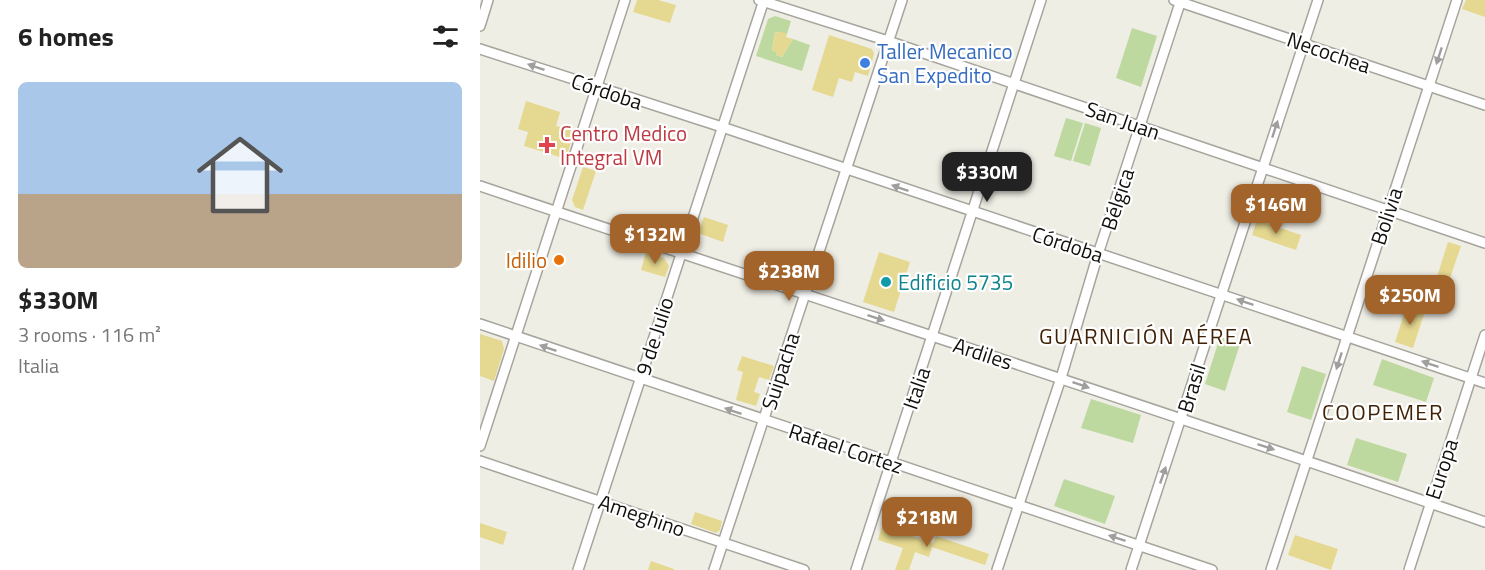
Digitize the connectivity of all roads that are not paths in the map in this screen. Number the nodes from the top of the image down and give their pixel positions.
1 (488, 0) edge
2 (625, 0) edge
3 (762, 0) edge
4 (902, 0) edge
5 (1041, 0) edge
6 (1318, 0) edge
7 (1457, 0) edge
8 (1179, 1) edge
9 (480, 26) edge
10 (888, 41) junction
11 (1304, 43) junction
12 (480, 49) edge
13 (1014, 84) junction
14 (1429, 87) junction
15 (596, 88) junction
16 (1485, 105) edge
17 (1141, 126) junction
18 (722, 128) junction
19 (1263, 167) junction
20 (846, 170) junction
21 (480, 186) edge
22 (1388, 210) junction
23 (556, 212) junction
24 (973, 212) junction
25 (1485, 243) edge
26 (681, 253) junction
27 (1098, 254) junction
28 (1221, 294) junction
29 (805, 295) junction
30 (480, 324) edge
31 (1485, 335) edge
32 (515, 336) junction
33 (1347, 336) junction
34 (933, 337) junction
35 (1061, 378) junction
36 (1471, 378) junction
37 (639, 379) junction
38 (1485, 383) edge
39 (1182, 419) junction
40 (764, 421) junction
41 (480, 446) edge
42 (1306, 460) junction
43 (480, 461) edge
44 (890, 463) junction
45 (600, 501) junction
46 (1430, 503) junction
47 (1019, 506) junction
48 (1485, 522) edge
49 (723, 543) junction
50 (1139, 545) junction
51 (578, 570) edge
52 (714, 570) edge
53 (804, 570) edge
54 (856, 570) edge
55 (997, 570) edge
56 (1131, 570) edge
57 (1212, 570) edge
58 (1271, 570) edge
59 (1409, 570) edge

1 - 9 street
2 - 15 street
3 - 10 street, San Juan
3 - 18 street, 9 de Julio
4 - 10 street, Suipacha
5 - 13 street, Italia
6 - 11 street, Brasil
7 -> 14 street, Bolivia
8 - 11 street, Necochea
8 - 17 street, Bélgica
10 - 13 street, San Juan
10 - 20 street, Suipacha
11 - 14 street, Necochea
19 -> 11 street, Brasil
15 -> 12 street, Córdoba
13 - 17 street, San Juan
13 - 24 street, Italia
14 - 16 street, Necochea
14 - 22 street, Bolivia
15 - 18 street, Córdoba
15 - 23 street
17 - 19 street, San Juan
17 - 27 street, Bélgica
18 - 20 street, Córdoba
18 - 26 street, 9 de Julio
19 - 22 street, San Juan
19 - 28 street, Brasil
24 -> 20 street, Córdoba
20 - 29 street, Suipacha
21 - 23 street, Ardiles
22 - 25 street, San Juan
22 - 33 street, Bolivia
23 - 26 street, Ardiles
23 - 32 street
24 - 27 street, Córdoba
24 - 34 street, Italia
26 - 29 street, Ardiles
26 - 37 street, 9 de Julio
27 - 28 street, Córdoba
27 - 35 street, Bélgica
33 -> 28 street, Córdoba
28 - 39 street, Brasil
29 -> 34 street, Ardiles
29 - 40 street, Suipacha
30 - 32 street, Rafael Cortez
31 - 36 street, Europa
37 -> 32 street, Rafael Cortez
32 - 41 street
36 -> 33 street, Córdoba
33 -> 42 street, Bolivia
34 - 35 street, Ardiles
34 - 44 street, Italia
35 -> 39 street, Ardiles
35 - 47 street, Bélgica
36 - 38 street, Córdoba
36 - 46 street, Europa
40 -> 37 street, Rafael Cortez
37 - 45 street, 9 de Julio
39 -> 42 street, Ardiles
50 -> 39 street, Brasil
40 - 44 street, Rafael Cortez
40 - 49 street, Suipacha
42 - 46 street, Ardiles
42 - 58 street, Bolivia
43 - 45 street, Ameghino
44 - 47 street, Rafael Cortez
44 - 54 street, Italia
45 - 49 street, Ameghino
45 - 51 street, 9 de Julio
46 - 48 street, Ardiles
46 - 59 street, Europa
50 -> 47 street, Rafael Cortez
47 - 55 street, Bélgica
49 - 52 street, Suipacha
49 - 53 street, Ameghino
50 - 56 street, Brasil
50 - 57 street, Rafael Cortez

